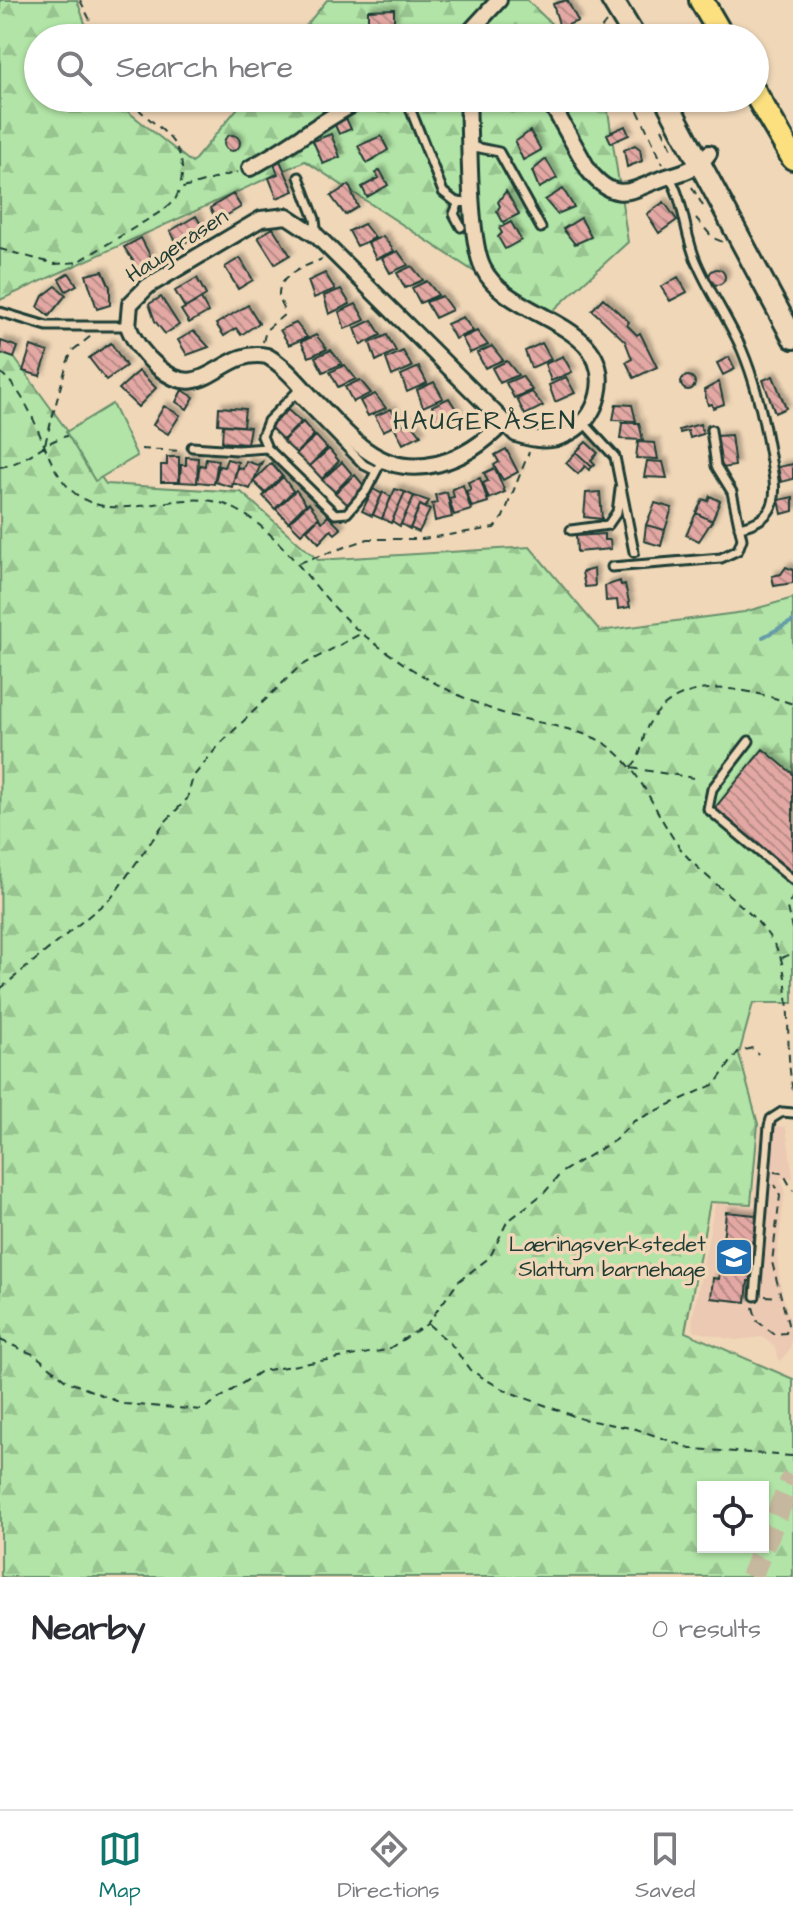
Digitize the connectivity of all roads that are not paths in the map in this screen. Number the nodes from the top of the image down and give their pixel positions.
1 (499, 0) edge
2 (701, 0) edge
3 (477, 24) edge
4 (715, 24) edge
5 (337, 112) edge
6 (412, 112) edge
7 (469, 112) edge
8 (556, 112) edge
9 (674, 112) edge
10 (681, 112) edge
11 (766, 112) edge
12 (470, 146) junction
13 (702, 158) junction
14 (793, 158) edge
15 (250, 168) road end
16 (669, 176) junction
17 (299, 177) dead end
18 (466, 202) junction
19 (461, 227) dead end
20 (541, 228) dead end
21 (317, 236) junction
22 (0, 312) edge
23 (128, 326) junction
24 (793, 338) edge
25 (298, 391) junction
26 (503, 423) junction
27 (584, 423) junction
28 (711, 430) dead end
29 (192, 447) road end
30 (267, 448) junction
31 (379, 466) junction
32 (620, 483) junction
33 (739, 527) junction
34 (571, 530) dead end
35 (634, 552) dead end
36 (612, 567) dead end
37 (749, 741) dead end
38 (793, 880) edge
39 (793, 1113) edge
40 (755, 1296) road end

1 - 3 street
2 - 4 highway
5 - 15 street
6 - 18 lane
7 - 12 street
8 - 16 street
9 - 13 main road
10 - 13 main road
11 - 14 highway
12 - 18 street
12 - 20 lane
13 - 16 street
13 - 24 main road
16 - 33 lane
17 - 21 lane
18 - 19 lane
18 - 27 street
21 - 23 street, Haugeråsen
21 - 26 street, Haugeråsen
22 - 23 lane
23 - 25 street
25 - 30 lane
25 - 31 street
26 - 27 street, Haugeråsen
26 - 31 street
27 - 32 lane
28 - 33 lane
29 - 30 lane
30 - 31 lane
32 - 34 lane
32 - 35 lane
33 - 36 lane
37 - 38 lane
39 - 40 lane

